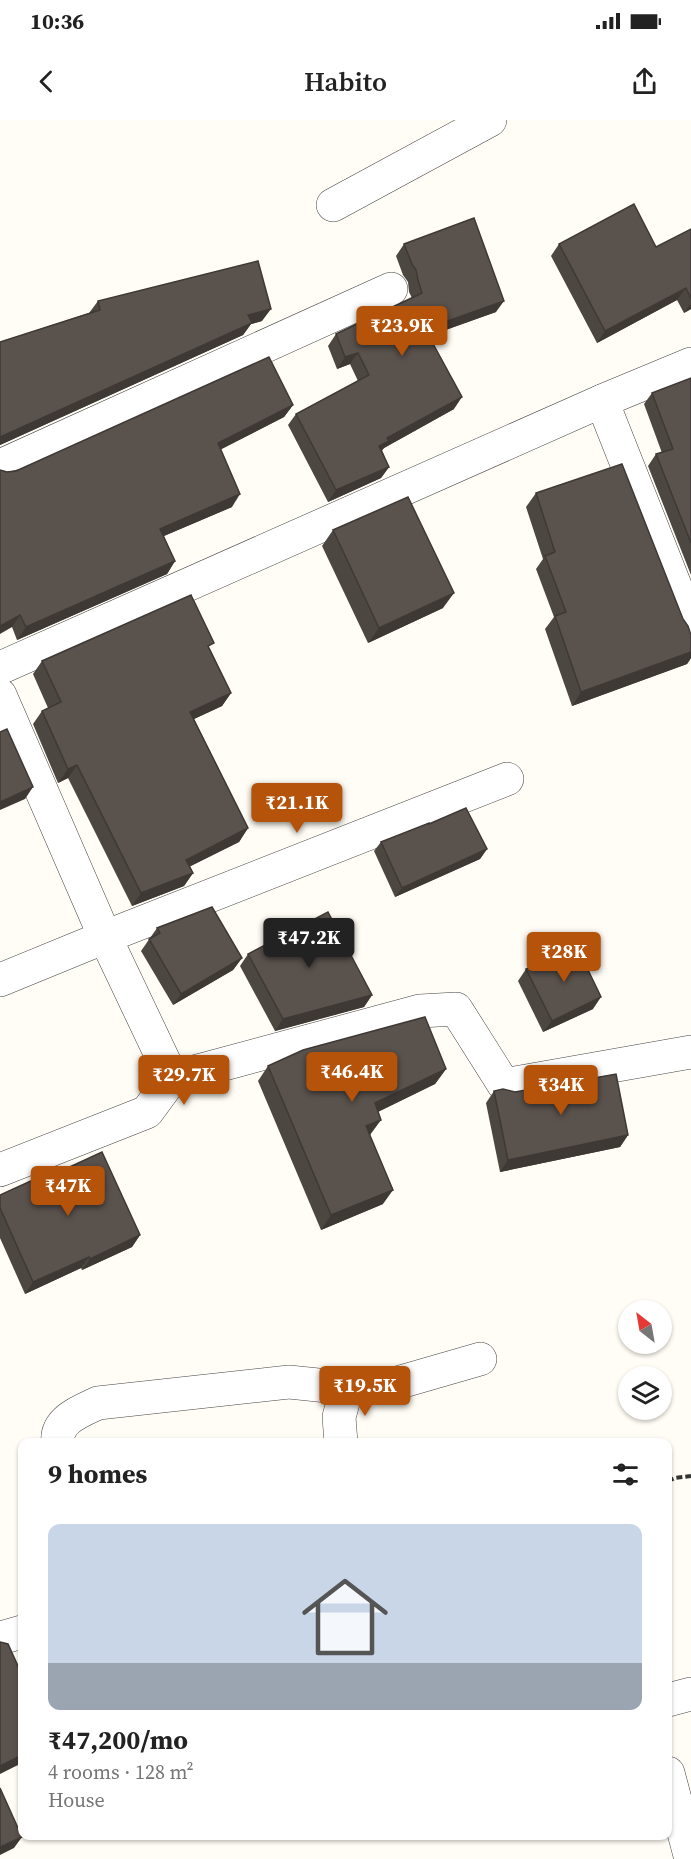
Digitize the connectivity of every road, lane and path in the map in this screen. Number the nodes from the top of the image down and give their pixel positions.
1 (490, 120) edge
2 (333, 205) dead end
3 (391, 290) dead end
4 (691, 364) edge
5 (602, 401) junction
6 (0, 466) edge
7 (691, 626) edge
8 (0, 668) edge
9 (0, 695) edge
10 (507, 779) dead end
11 (105, 937) junction
12 (0, 980) edge
13 (691, 1052) edge
14 (172, 1078) junction
15 (0, 1170) edge
16 (480, 1359) dead end
17 (347, 1388) junction
18 (58, 1438) edge
19 (341, 1438) edge
20 (691, 1476) edge
21 (672, 1479) edge
22 (18, 1633) edge
23 (0, 1638) edge
24 (691, 1695) edge
25 (672, 1699) edge
26 (672, 1788) edge
27 (691, 1859) edge

1 - 2 street
3 - 6 street
4 - 5 street
5 - 7 street
5 - 8 street
9 - 11 street
10 - 11 street
11 - 12 street
11 - 14 street
13 - 14 street
14 - 15 street
16 - 17 street
17 - 18 street
17 - 19 street
20 - 21 path
22 - 23 street
24 - 25 street
26 - 27 street

